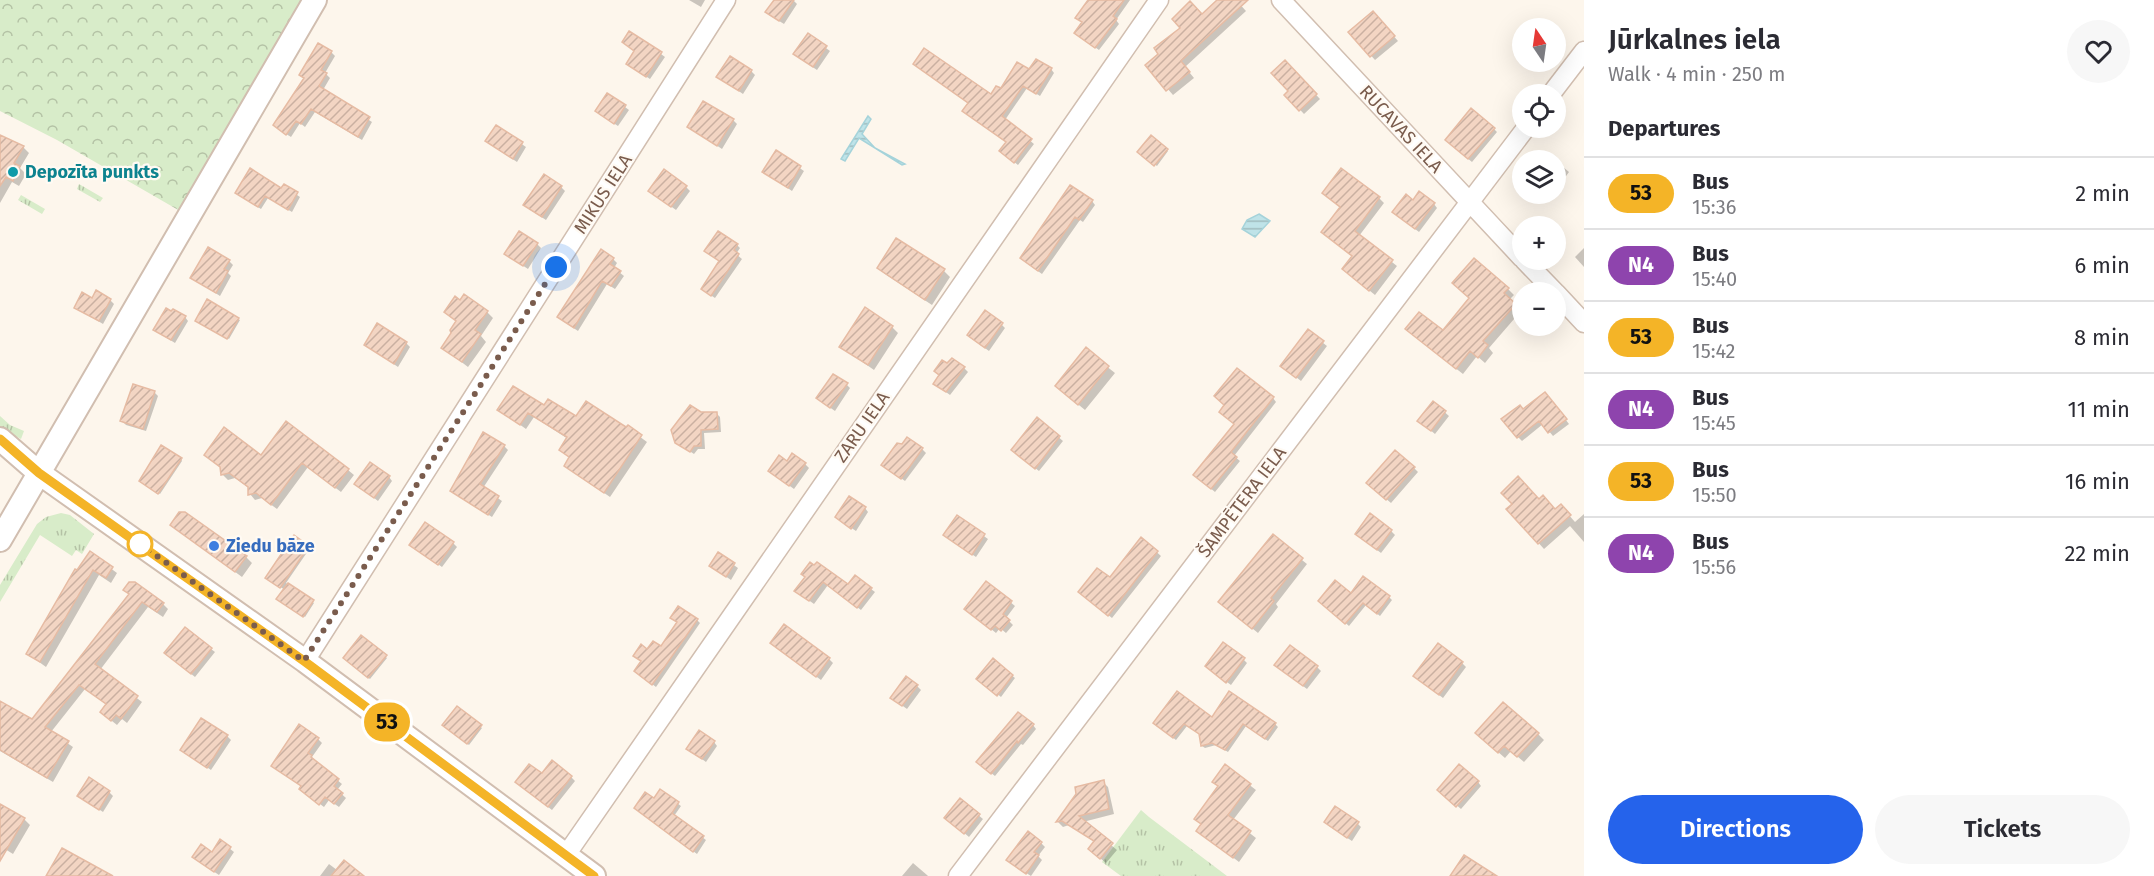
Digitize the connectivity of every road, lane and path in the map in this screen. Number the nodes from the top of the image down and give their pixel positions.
1 (315, 0) edge
2 (726, 0) edge
3 (1159, 0) edge
4 (1281, 0) edge
5 (1584, 51) edge
6 (1559, 84) edge
7 (1518, 138) edge
8 (1469, 203) junction
9 (1512, 248) edge
10 (1533, 270) edge
11 (1545, 282) edge
12 (1566, 304) edge
13 (1584, 323) edge
14 (0, 438) edge
15 (39, 473) junction
16 (0, 540) edge
17 (304, 661) junction
18 (566, 855) junction
19 (594, 876) edge
20 (958, 876) edge

1 - 15 street
2 - 17 street, MIKUS IELA
3 - 18 street, ZARU IELA
4 - 8 street, RUCAVAS IELA
5 - 6 street
7 - 8 street, ŠAMPĒTERA IELA
8 - 9 street, RUCAVAS IELA
8 - 20 street, ŠAMPĒTERA IELA
10 - 11 street, RUCAVAS IELA
12 - 13 street, RUCAVAS IELA
14 - 15 street
15 - 16 street
15 - 17 street
17 - 18 street
18 - 19 street

